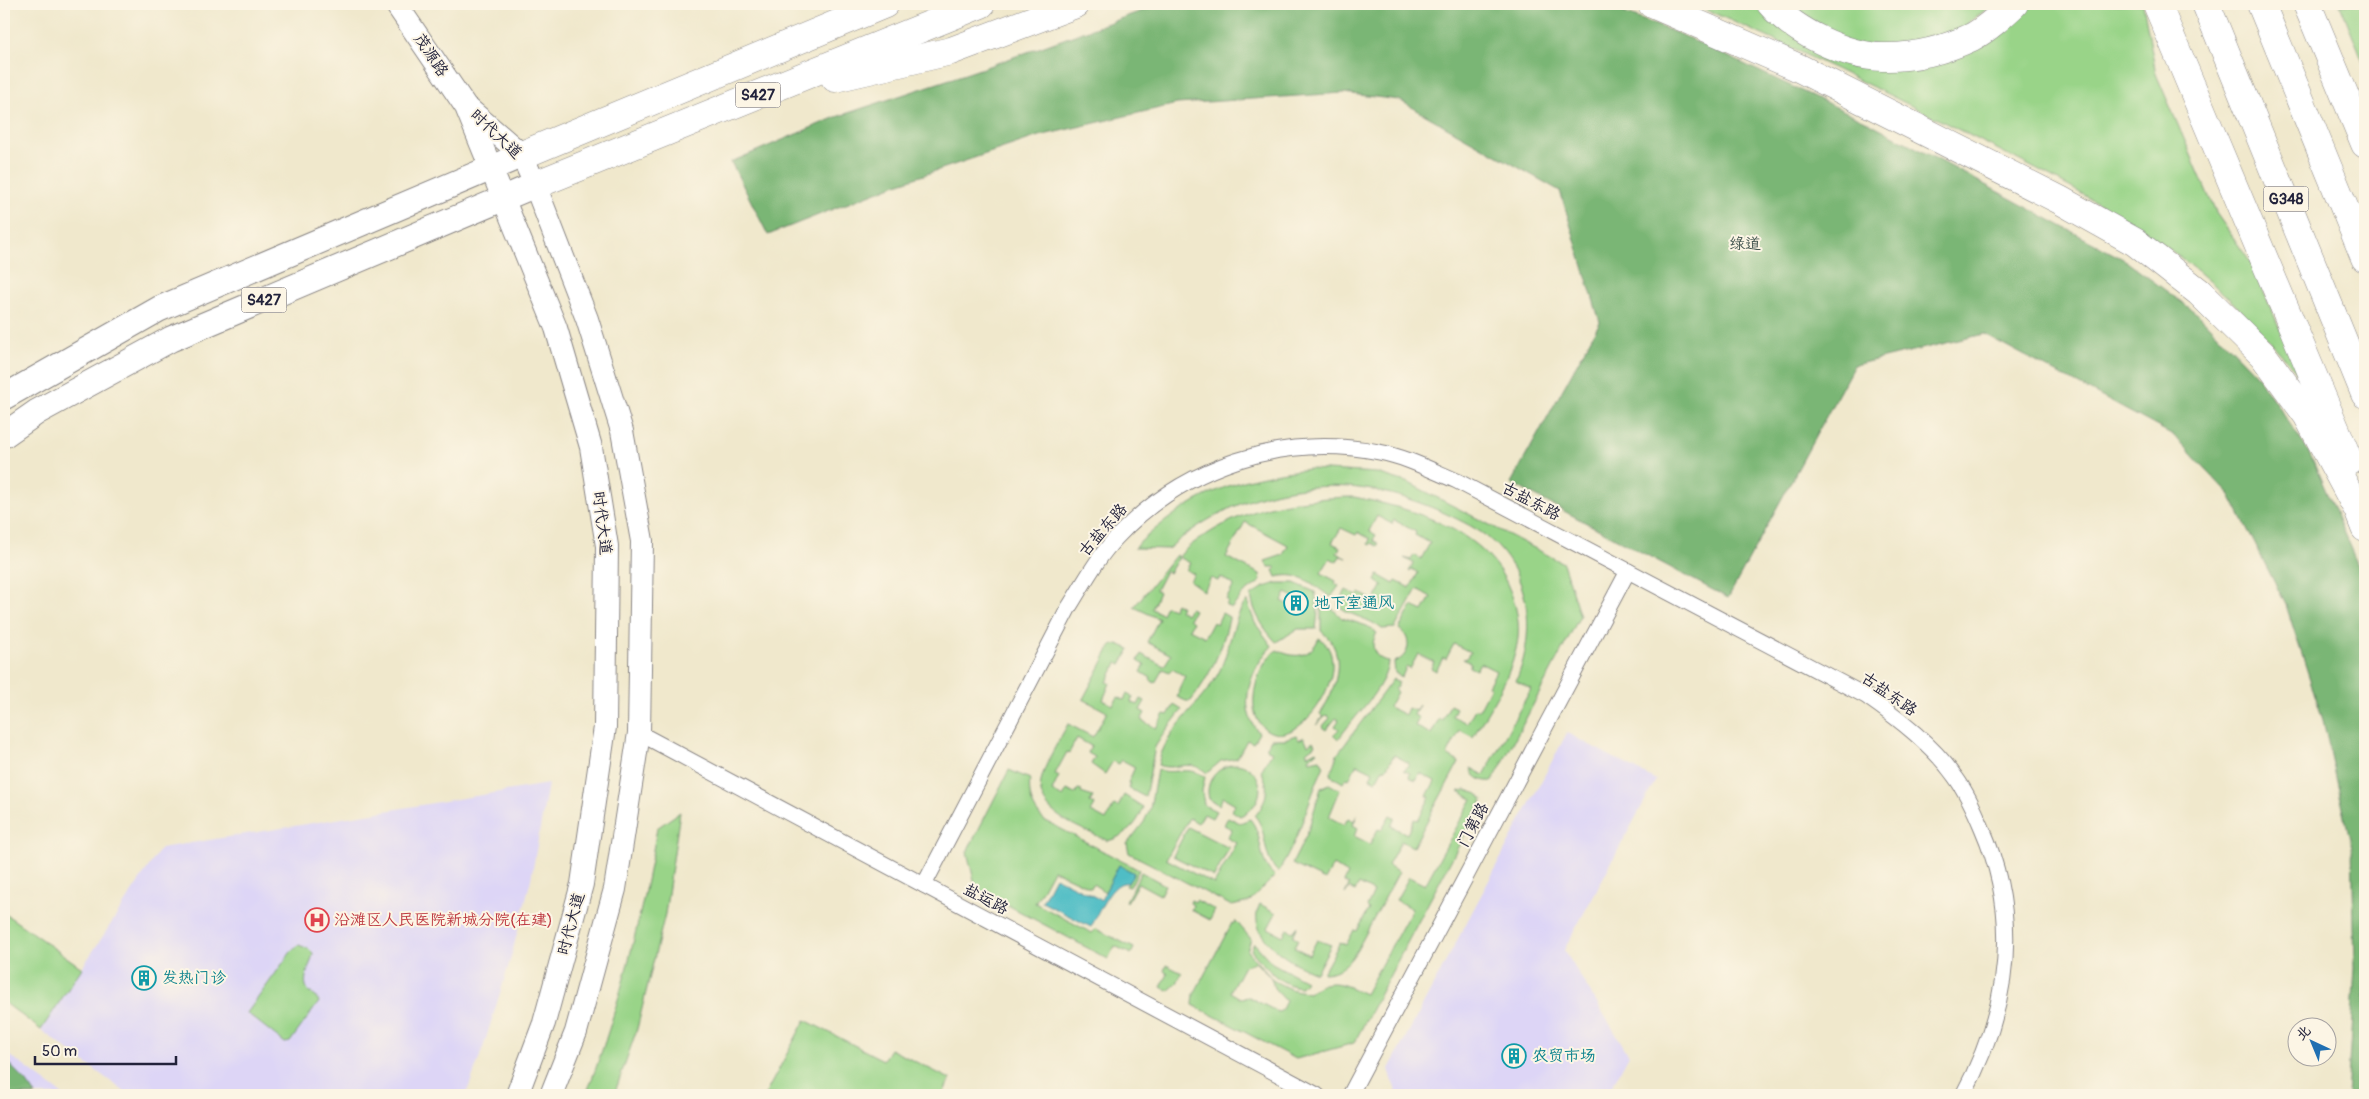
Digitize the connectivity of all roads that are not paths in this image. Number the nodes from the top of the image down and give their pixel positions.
1 (396, 4) edge
2 (843, 4) edge
3 (885, 4) edge
4 (981, 4) edge
5 (1076, 4) edge
6 (1652, 4) edge
7 (1771, 4) edge
8 (2014, 4) edge
9 (2157, 4) edge
10 (2206, 4) edge
11 (2260, 4) edge
12 (2307, 4) edge
13 (739, 64) junction
14 (753, 97) junction
15 (466, 107) junction
16 (2365, 144) edge
17 (522, 155) junction
18 (492, 168) junction
19 (535, 185) junction
20 (504, 198) junction
21 (2365, 258) edge
22 (2365, 394) edge
23 (4, 397) edge
24 (4, 435) edge
25 (2365, 499) edge
26 (2365, 528) edge
27 (1628, 571) junction
28 (639, 733) junction
29 (924, 885) junction
30 (517, 1095) edge
31 (551, 1095) edge
32 (1317, 1095) edge
33 (1350, 1095) edge
34 (1963, 1095) edge

1 - 15 main road, 茂源路
2 - 13 highway
3 - 13 highway, S427
4 - 14 highway, S427
5 - 14 highway
6 - 26 highway
7 - 8 highway
9 - 25 highway
10 - 22 highway, G348
11 - 21 highway
12 - 16 highway
13 - 17 highway, S427
14 - 19 highway, S427
15 - 17 main road, 时代大道
15 - 18 main road, 时代大道
17 - 18 main road, S427
17 - 19 main road, 时代大道
18 - 20 main road, 时代大道
18 - 23 main road, S427
19 - 20 main road, S427
19 - 28 main road, 时代大道
20 - 24 main road, S427
20 - 30 main road, 时代大道
27 - 29 street, 古盐东路
27 - 33 street, 门第路
27 - 34 street, 古盐东路
28 - 29 street, 盐运路
28 - 31 main road, 时代大道
29 - 32 street, 盐运路

